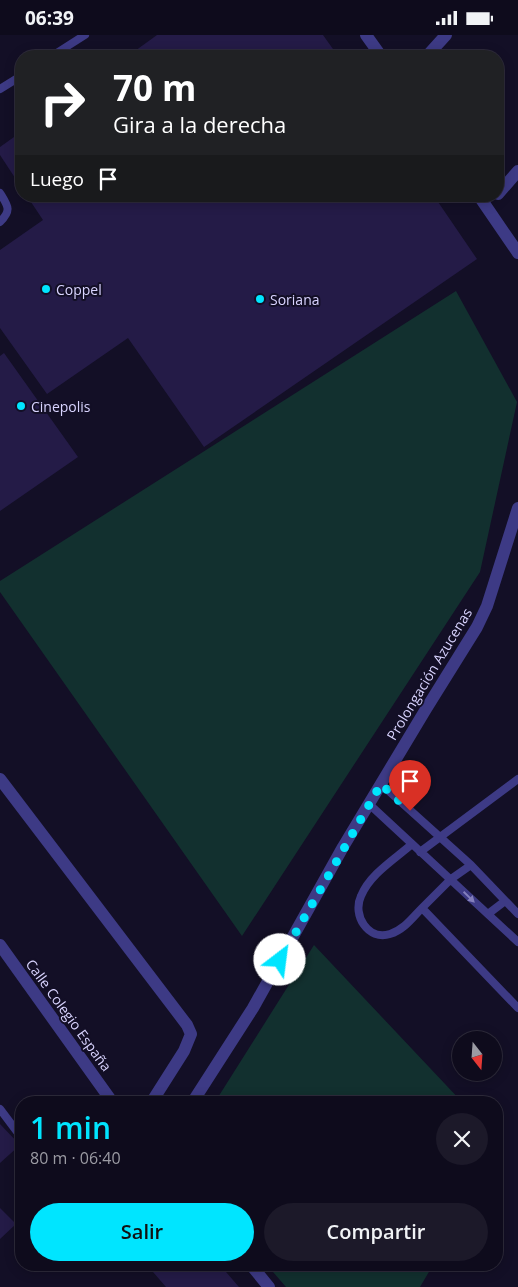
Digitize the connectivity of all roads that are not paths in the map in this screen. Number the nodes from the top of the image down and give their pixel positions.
1 (85, 35) edge
2 (366, 35) edge
3 (446, 35) edge
4 (61, 50) edge
5 (377, 50) edge
6 (432, 50) edge
7 (15, 80) edge
8 (0, 89) edge
9 (518, 171) edge
10 (504, 186) edge
11 (0, 193) edge
12 (483, 202) edge
13 (0, 222) edge
14 (518, 253) edge
15 (518, 509) edge
16 (0, 779) edge
17 (518, 779) edge
18 (381, 784) junction
19 (369, 804) junction
20 (439, 837) junction
21 (412, 844) junction
22 (420, 852) junction
23 (471, 865) junction
24 (451, 879) junction
25 (505, 901) junction
26 (422, 907) junction
27 (518, 914) edge
28 (488, 915) junction
29 (518, 943) edge
30 (0, 945) edge
31 (518, 1008) edge
32 (108, 1096) edge
33 (155, 1096) edge
34 (196, 1096) edge
35 (0, 1109) edge
36 (15, 1129) edge
37 (256, 1271) edge
38 (270, 1287) edge

1 - 4 lane
2 - 5 street
3 - 6 street
7 - 8 lane
9 - 10 street
11 - 13 lane
12 - 14 street
15 - 18 street, Prolongación Azucenas
16 - 33 street
17 - 20 lane
18 - 19 street, Prolongación Azucenas
18 - 20 lane
19 - 21 lane
19 - 34 street, Prolongación Azucenas
20 - 22 lane
20 - 23 lane
21 - 22 lane
21 - 26 lane
22 - 24 lane
23 - 24 lane
23 - 25 lane
24 - 26 lane
24 -> 28 lane
25 - 27 lane
25 - 28 lane
26 - 31 lane
28 - 29 lane
30 - 32 street, Calle Colegio España
35 - 36 lane
37 - 38 street

